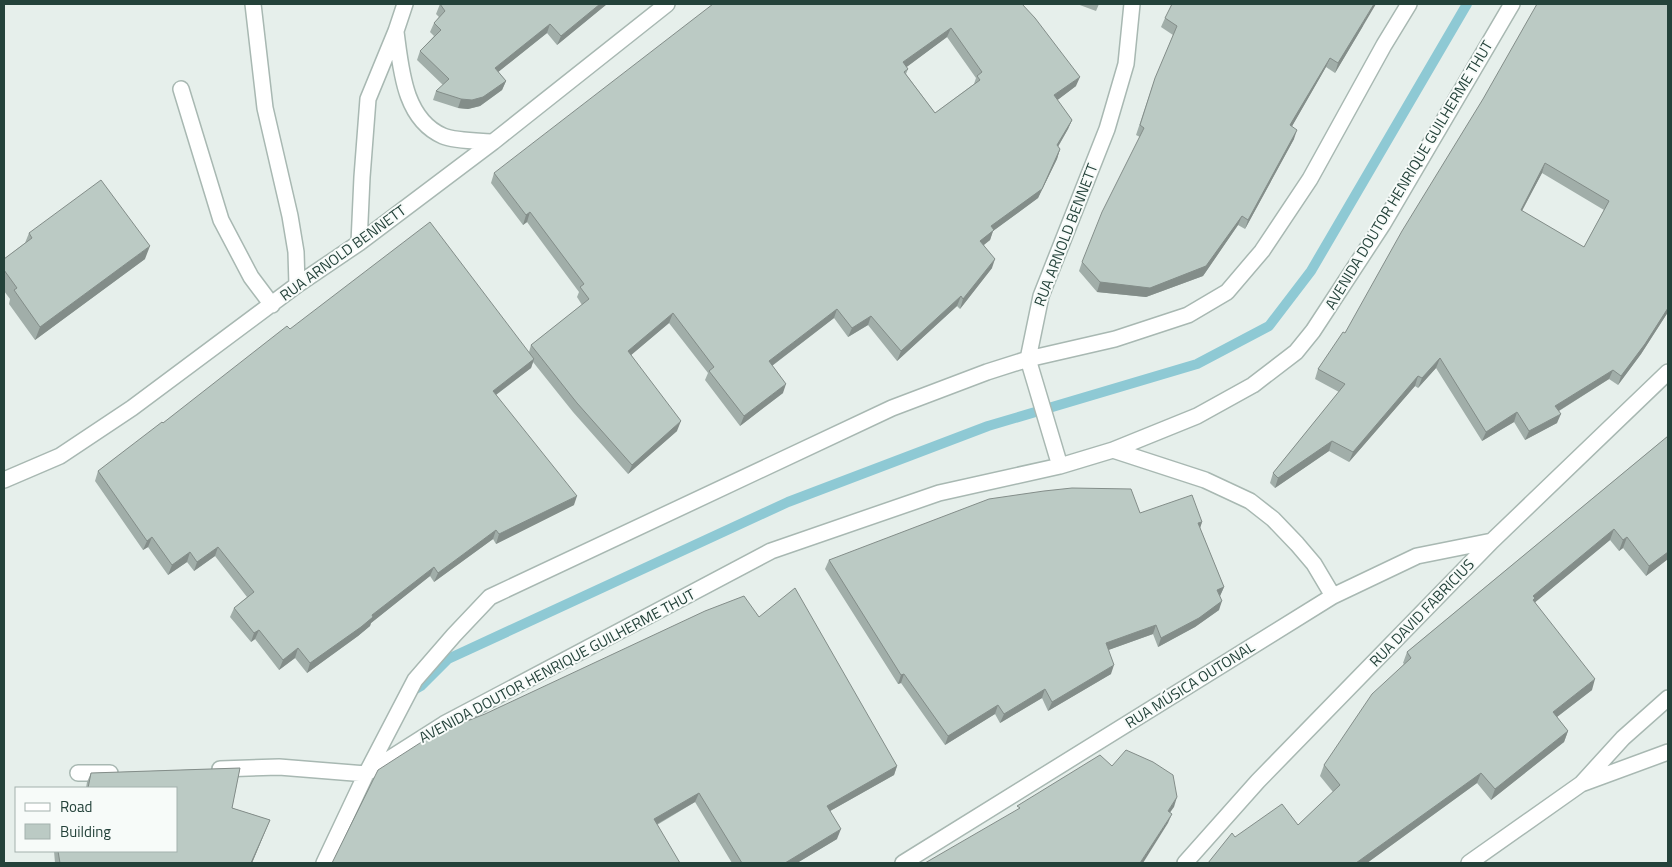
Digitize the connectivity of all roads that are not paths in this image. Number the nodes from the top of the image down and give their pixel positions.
1 (253, 4) edge
2 (404, 4) edge
3 (668, 4) edge
4 (1132, 4) edge
5 (1409, 4) edge
6 (1512, 4) edge
7 (396, 31) junction
8 (181, 89) dead end
9 (493, 142) junction
10 (359, 243) junction
11 (297, 285) junction
12 (272, 305) junction
13 (1028, 359) junction
14 (1668, 372) edge
15 (1113, 450) junction
16 (1060, 466) junction
17 (4, 480) edge
18 (1492, 541) junction
19 (1333, 596) junction
20 (1668, 698) edge
21 (1668, 752) edge
22 (203, 770) edge
23 (126, 772) edge
24 (78, 774) dead end
25 (366, 774) junction
26 (1581, 784) junction
27 (324, 863) edge
28 (903, 863) edge
29 (1186, 863) edge
30 (1469, 863) edge

1 - 11 street
2 - 7 street
3 - 9 street, RUA ARNOLD BENNETT
4 - 13 street, RUA ARNOLD BENNETT
5 - 13 street
6 - 15 street, AVENIDA DOUTOR HENRIQUE GUILHERME THUT
7 - 9 street
7 - 10 street
8 - 12 street
9 - 10 street, RUA ARNOLD BENNETT
10 - 11 street, RUA ARNOLD BENNETT
11 - 12 street, RUA ARNOLD BENNETT
12 - 17 street, RUA ARNOLD BENNETT
13 - 16 street, RUA ARNOLD BENNETT
13 - 25 street
14 - 18 street, RUA DAVID FABRICIUS
15 - 16 street, AVENIDA DOUTOR HENRIQUE GUILHERME THUT
15 - 19 street
16 - 25 street, AVENIDA DOUTOR HENRIQUE GUILHERME THUT
18 - 19 street, RUA MÚSICA OUTONAL
18 - 29 street, RUA DAVID FABRICIUS
19 - 28 street, RUA MÚSICA OUTONAL
20 - 26 street
21 - 26 street
22 - 25 street
23 - 24 street
25 - 27 street
26 - 30 street

